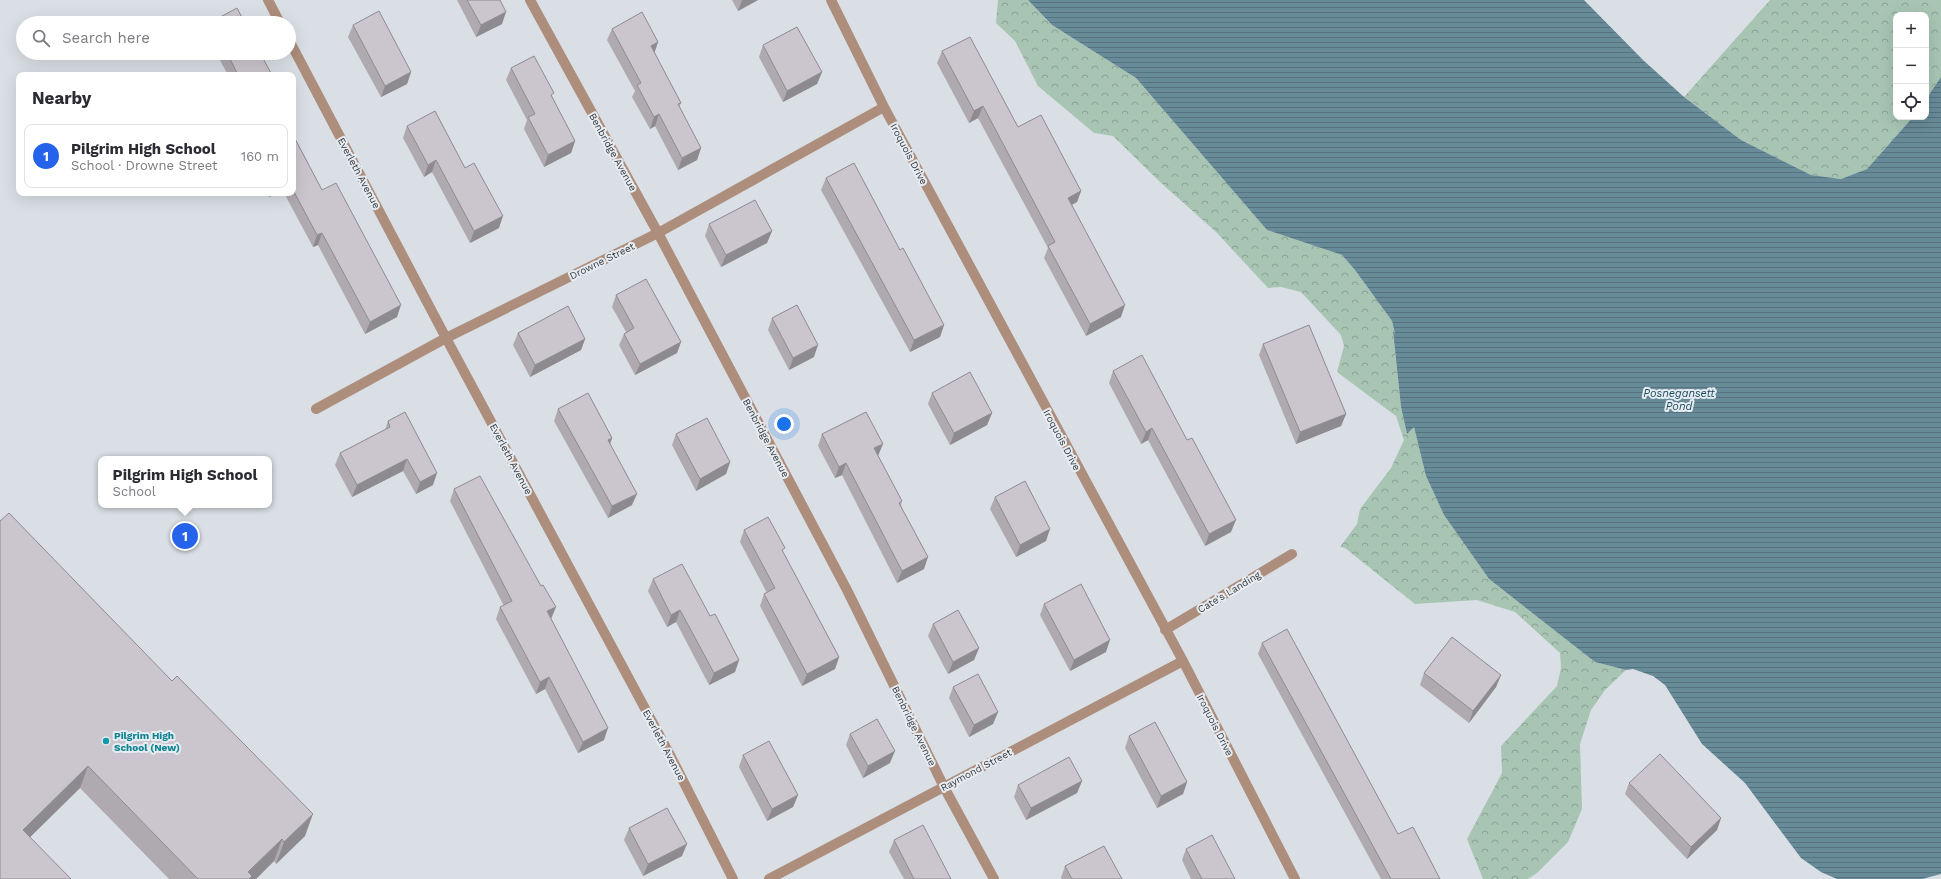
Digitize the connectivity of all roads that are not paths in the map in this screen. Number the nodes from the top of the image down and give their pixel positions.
1 (268, 0) edge
2 (530, 0) edge
3 (831, 0) edge
4 (276, 16) edge
5 (296, 53) edge
6 (884, 107) junction
7 (658, 233) junction
8 (446, 338) junction
9 (316, 409) dead end
10 (1292, 554) dead end
11 (1165, 630) junction
12 (1183, 661) junction
13 (944, 787) junction
14 (733, 879) edge
15 (769, 879) edge
16 (994, 879) edge
17 (1295, 879) edge

1 - 4 street
2 - 7 street, Benbridge Avenue
3 - 6 street, Iroquois Drive
5 - 8 street, Everleth Avenue
6 - 7 street, Drowne Street
6 - 11 street, Iroquois Drive
7 - 8 street, Drowne Street
7 - 13 street, Benbridge Avenue
8 - 9 street, Drowne Street
8 - 14 street, Everleth Avenue
10 - 11 street, Cate's Landing
11 - 12 street, Iroquois Drive
12 - 13 street, Raymond Street
12 - 17 street, Iroquois Drive
13 - 15 street, Raymond Street
13 - 16 street, Benbridge Avenue

